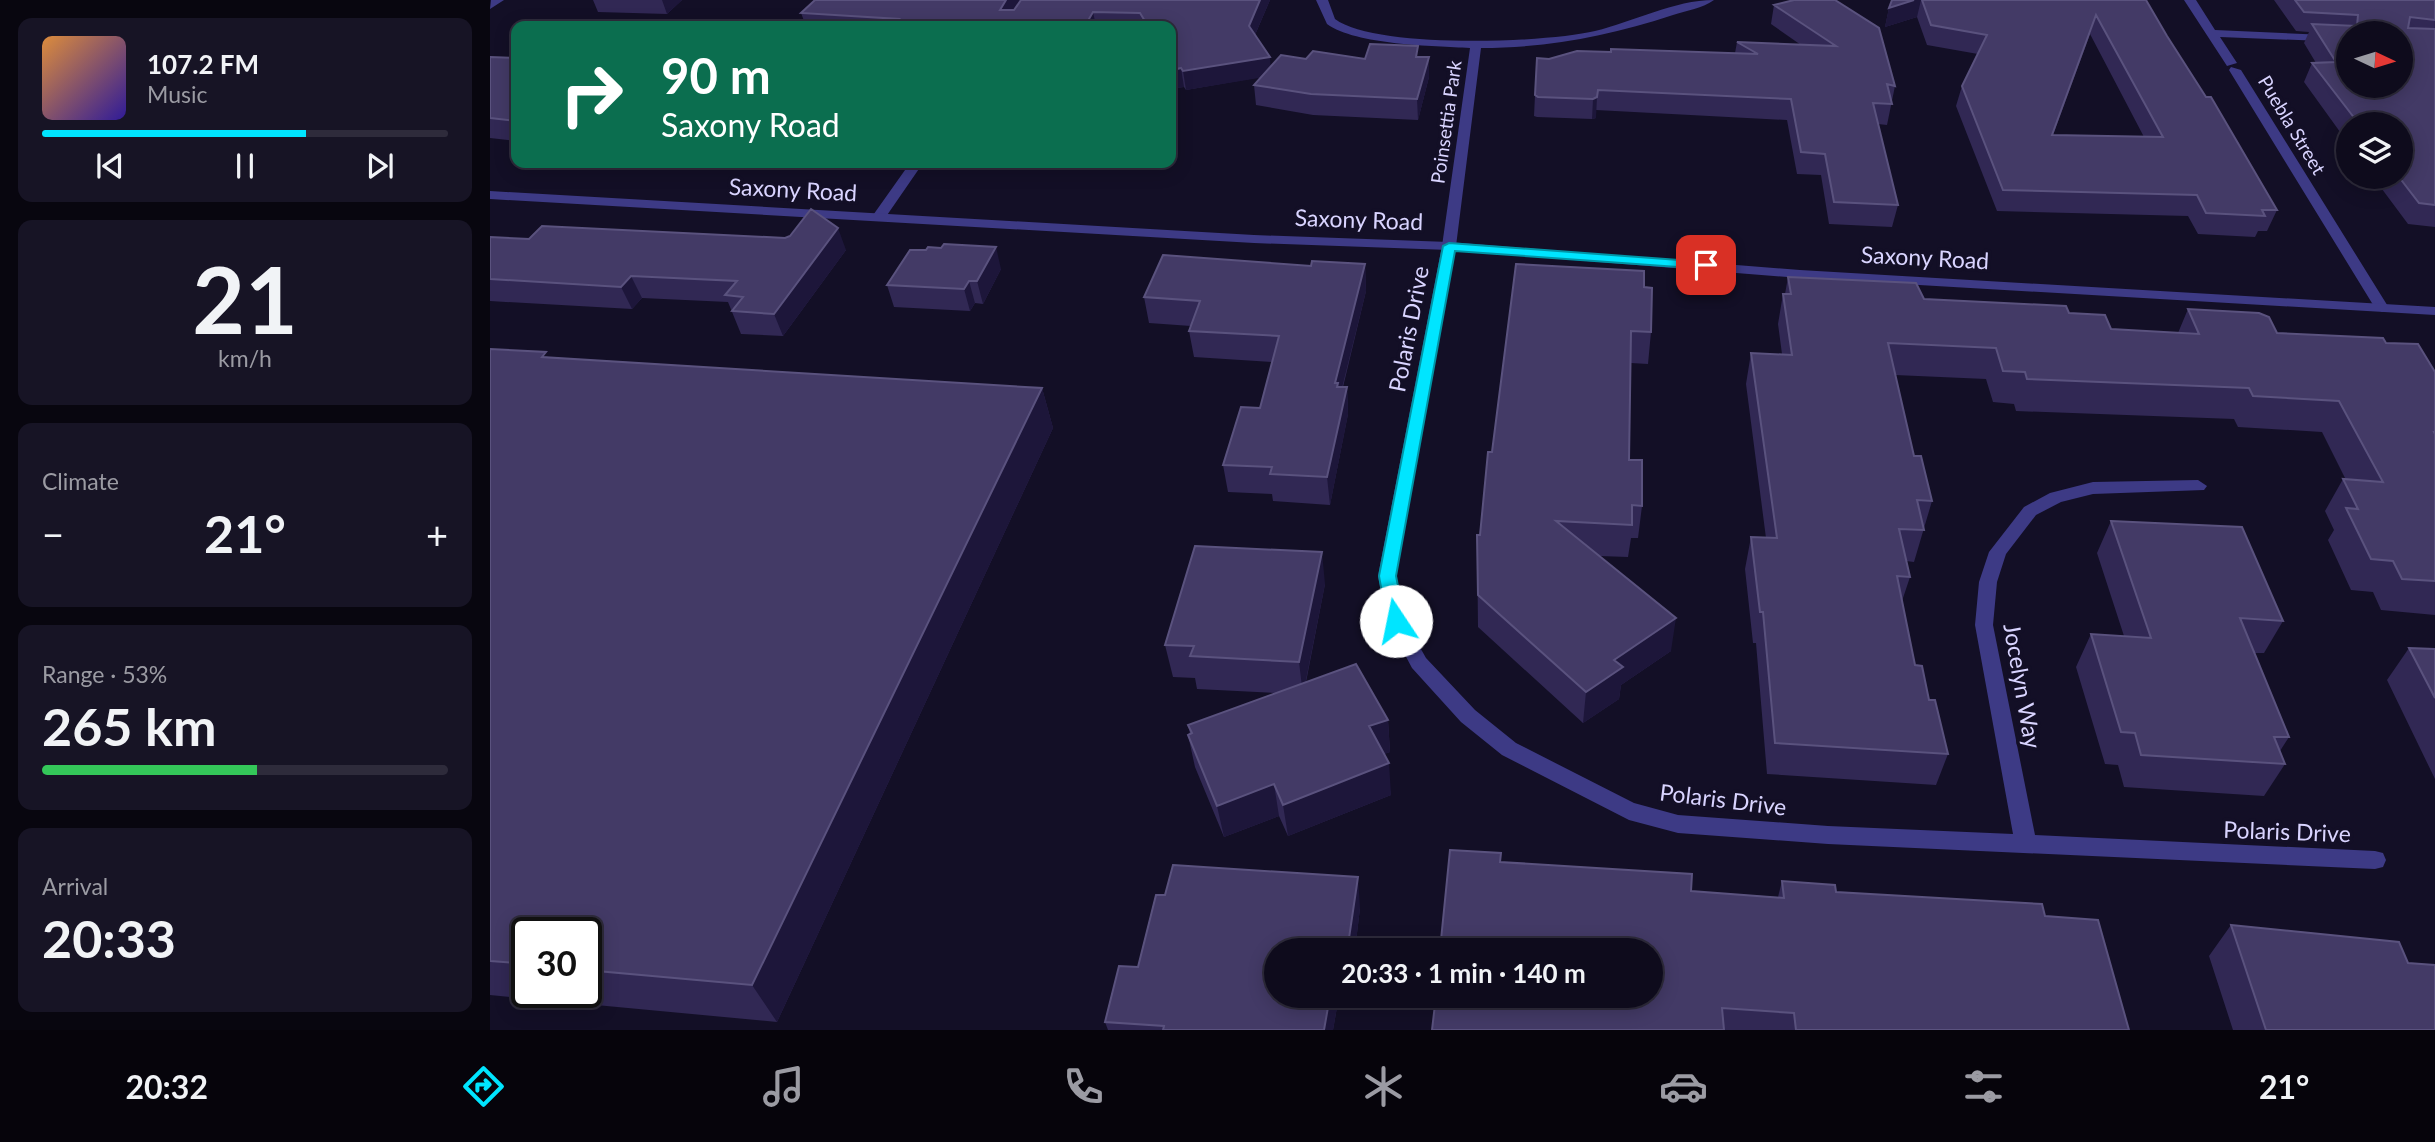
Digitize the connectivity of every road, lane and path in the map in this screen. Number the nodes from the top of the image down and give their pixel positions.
1 (498, 0) edge
2 (1322, 0) edge
3 (1708, 0) edge
4 (2190, 0) edge
5 (490, 6) edge
6 (2214, 33) junction
7 (2336, 38) edge
8 (1476, 45) junction
9 (913, 168) edge
10 (490, 195) edge
11 (878, 218) junction
12 (1449, 246) junction
13 (2382, 308) junction
14 (2435, 311) edge
15 (2198, 486) dead end
16 (2026, 845) junction
17 (2375, 860) dead end

1 - 5 street
2 - 8 street
3 - 8 street
4 - 6 street, Puebla Street
6 - 7 street
6 - 13 street, Puebla Street
8 - 12 street, Poinsettia Park
9 - 11 street
10 - 11 street, Saxony Road
11 - 12 street, Saxony Road
12 - 13 street, Saxony Road
12 - 16 street, Polaris Drive
13 - 14 street, Saxony Road
15 - 16 street, Jocelyn Way
16 - 17 street, Polaris Drive

